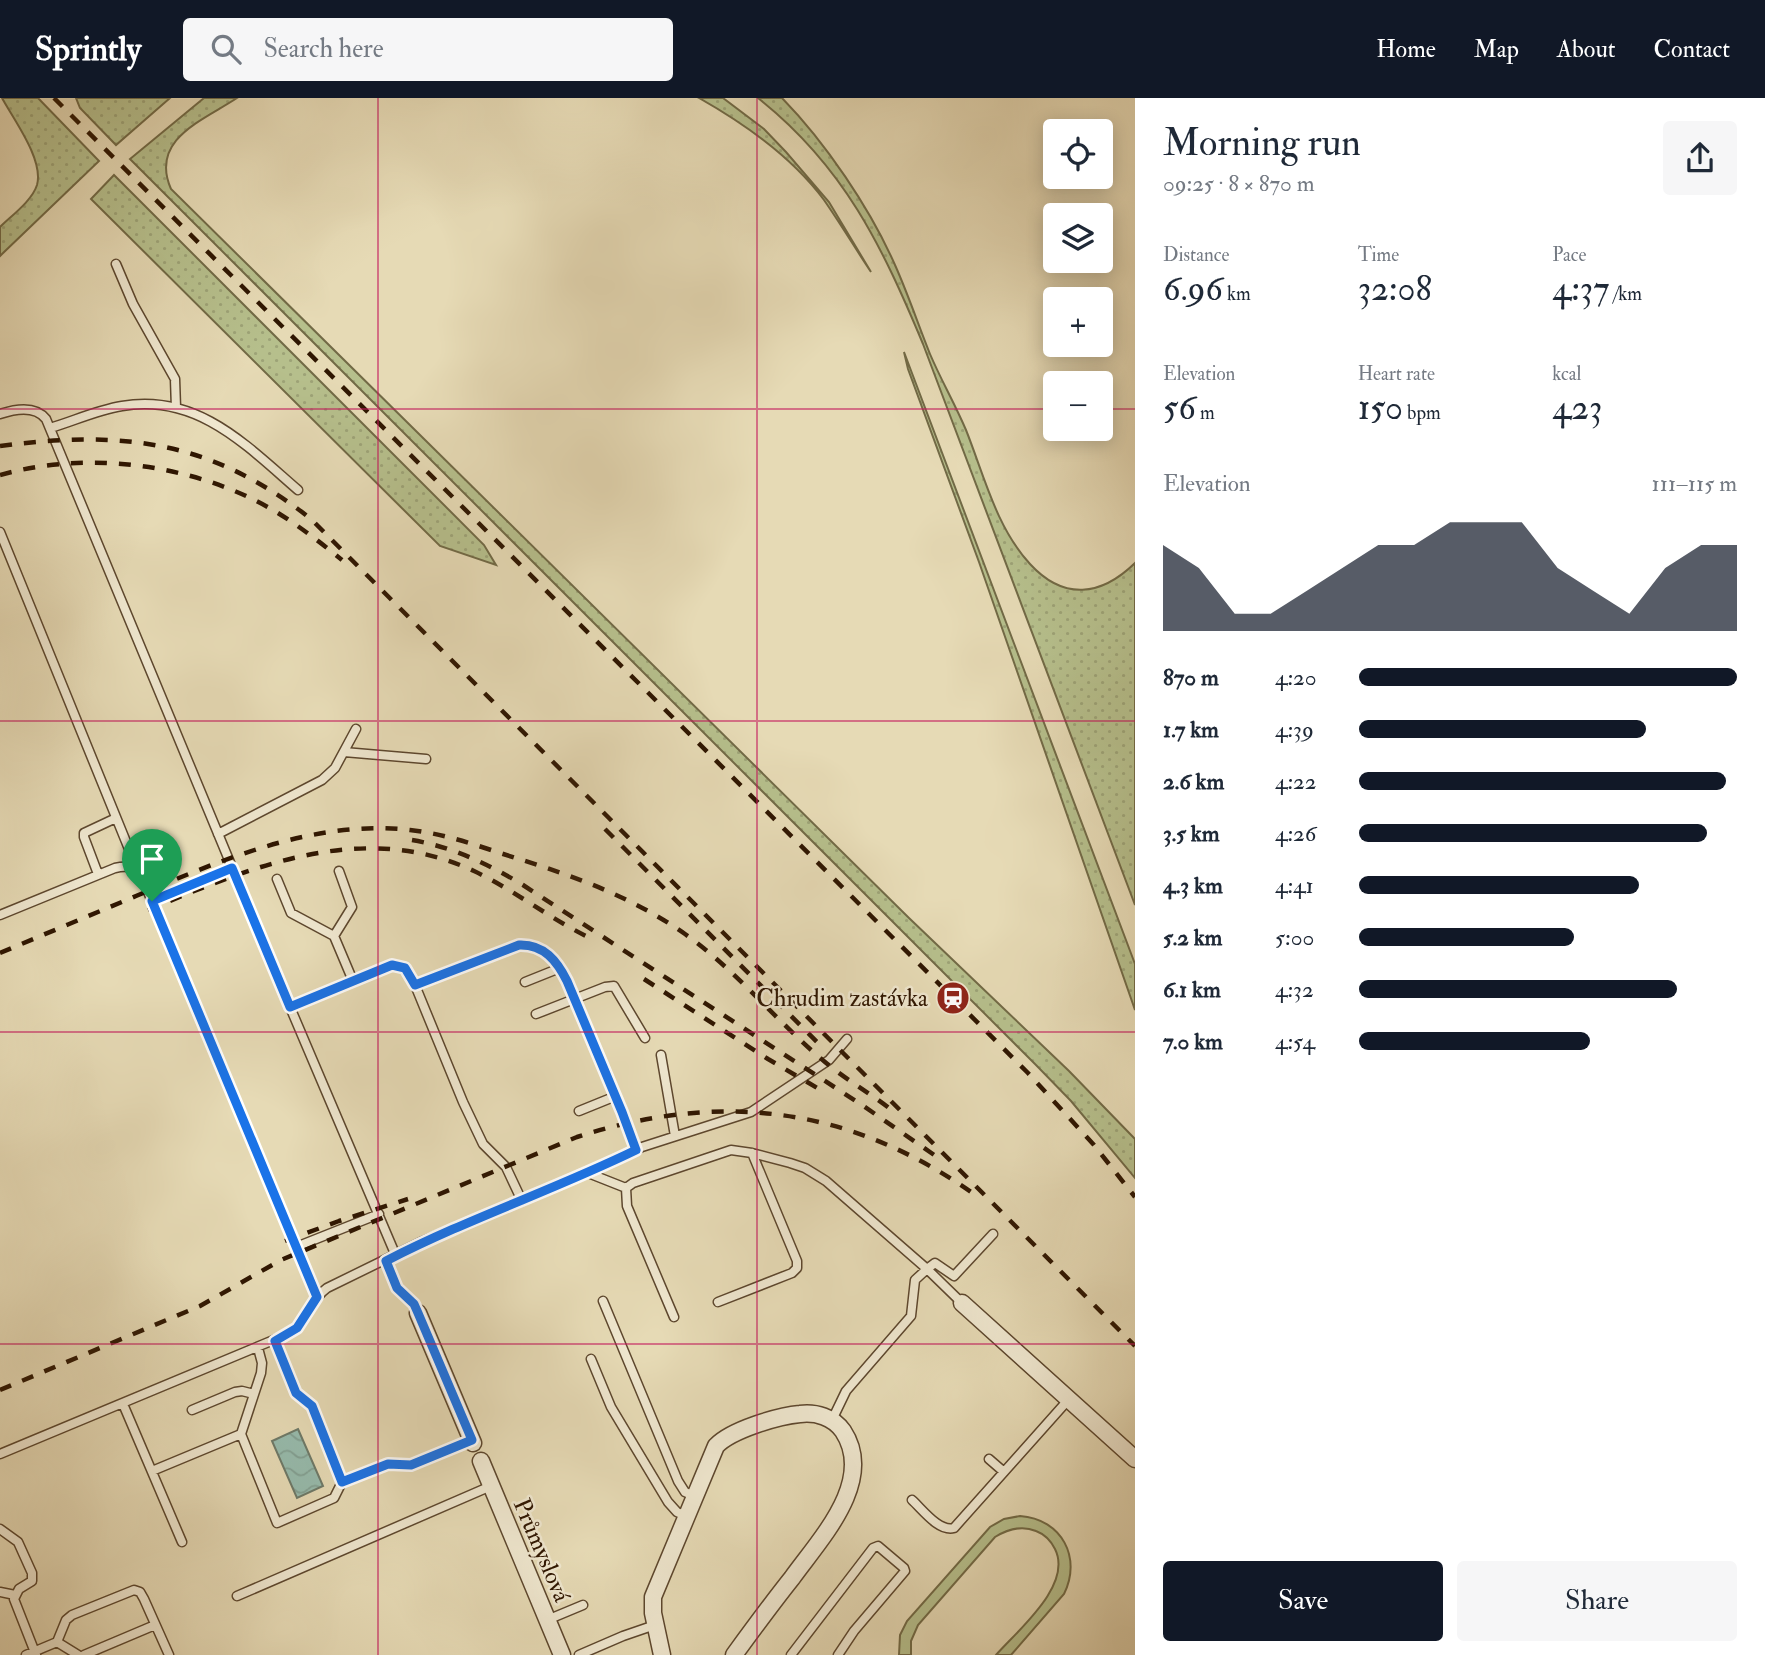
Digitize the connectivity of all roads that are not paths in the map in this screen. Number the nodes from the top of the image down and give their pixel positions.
1 (116, 264) dead end
2 (176, 408) junction
3 (0, 414) edge
4 (50, 428) junction
5 (298, 490) dead end
6 (0, 533) edge
7 (356, 729) dead end
8 (344, 752) junction
9 (426, 759) dead end
10 (116, 818) junction
11 (218, 834) junction
12 (132, 867) junction
13 (232, 868) junction
14 (339, 871) dead end
15 (99, 874) junction
16 (276, 879) dead end
17 (152, 901) junction
18 (0, 915) edge
19 (334, 936) junction
20 (560, 968) junction
21 (353, 981) junction
22 (525, 982) dead end
23 (415, 985) junction
24 (574, 999) junction
25 (290, 1007) junction
26 (536, 1014) dead end
27 (645, 1038) dead end
28 (848, 1039) dead end
29 (661, 1055) dead end
30 (616, 1096) junction
31 (579, 1111) dead end
32 (675, 1136) junction
33 (636, 1150) junction
34 (752, 1153) junction
35 (588, 1173) junction
36 (626, 1188) junction
37 (522, 1201) junction
38 (379, 1214) junction
39 (993, 1234) dead end
40 (296, 1247) junction
41 (396, 1256) junction
42 (386, 1261) junction
43 (927, 1269) junction
44 (317, 1297) junction
45 (603, 1301) dead end
46 (719, 1302) dead end
47 (962, 1303) joint
48 (418, 1313) joint
49 (674, 1317) dead end
50 (275, 1341) junction
51 (258, 1348) junction
52 (590, 1359) dead end
53 (254, 1394) junction
54 (1069, 1399) junction
55 (123, 1404) junction
56 (192, 1410) dead end
57 (832, 1420) junction
58 (241, 1434) junction
59 (472, 1441) joint
60 (0, 1454) edge
61 (1135, 1458) edge
62 (989, 1459) dead end
63 (481, 1461) dead end
64 (152, 1471) junction
65 (1004, 1472) junction
66 (342, 1482) junction
67 (491, 1486) junction
68 (694, 1496) junction
69 (912, 1500) dead end
70 (686, 1516) junction
71 (1, 1531) edge
72 (181, 1542) dead end
73 (0, 1592) edge
74 (15, 1595) junction
75 (237, 1596) dead end
76 (583, 1605) dead end
77 (547, 1620) junction
78 (155, 1625) junction
79 (655, 1625) junction
80 (57, 1642) junction
81 (32, 1654) edge
82 (78, 1655) edge
83 (84, 1655) edge
84 (169, 1655) edge
85 (562, 1655) edge
86 (579, 1655) edge
87 (662, 1655) edge
88 (734, 1655) edge
89 (791, 1655) edge
90 (838, 1655) edge

1 - 2 lane
2 - 4 lane
2 - 5 lane
3 - 4 lane
4 - 11 lane
6 - 10 lane
7 - 8 lane
8 - 9 lane
8 - 11 lane
10 - 12 lane
10 - 15 lane
11 - 13 lane
12 - 15 lane
12 - 17 lane
13 - 17 lane
13 - 25 lane
14 - 19 lane
15 - 18 lane
16 - 19 lane
17 - 40 lane
19 - 21 lane
20 - 22 lane
20 - 23 lane
20 - 24 lane
21 - 23 lane
21 - 25 lane
23 - 37 lane
24 - 26 lane
24 - 27 lane
24 - 30 lane
25 - 38 lane
28 - 32 lane
29 - 32 lane
30 - 31 lane
30 - 33 lane
32 - 33 lane
33 - 35 lane
34 - 36 lane
34 - 43 lane
34 - 46 lane
35 - 36 lane
35 - 37 lane
36 - 49 lane
37 - 41 lane
38 - 40 lane
38 - 41 lane
39 - 43 lane
40 - 44 lane
41 - 42 lane
42 - 44 lane
42 - 48 lane
43 - 47 lane
43 - 57 lane
44 - 50 lane
45 - 68 lane
47 - 54 street
48 - 59 street
50 - 51 lane
50 - 66 lane
51 - 53 lane
51 - 55 lane
52 - 70 lane
53 - 56 lane
53 - 58 lane
54 - 61 street
54 - 65 lane
55 - 60 lane
55 - 64 lane
57 - 68 street
57 - 88 street
58 - 64 lane
58 - 66 lane
59 - 66 lane
62 - 65 lane
63 - 67 street, Průmyslová
64 - 72 lane
65 - 69 lane
67 - 75 lane
67 - 77 street, Průmyslová
68 - 70 street
70 - 79 street
71 - 74 lane
73 - 74 lane
74 - 81 lane
76 - 77 lane
77 - 85 street, Průmyslová
78 - 80 lane
78 - 83 lane
78 - 84 lane
79 - 86 lane
79 - 87 street
80 - 81 lane
80 - 82 lane
89 - 90 lane

